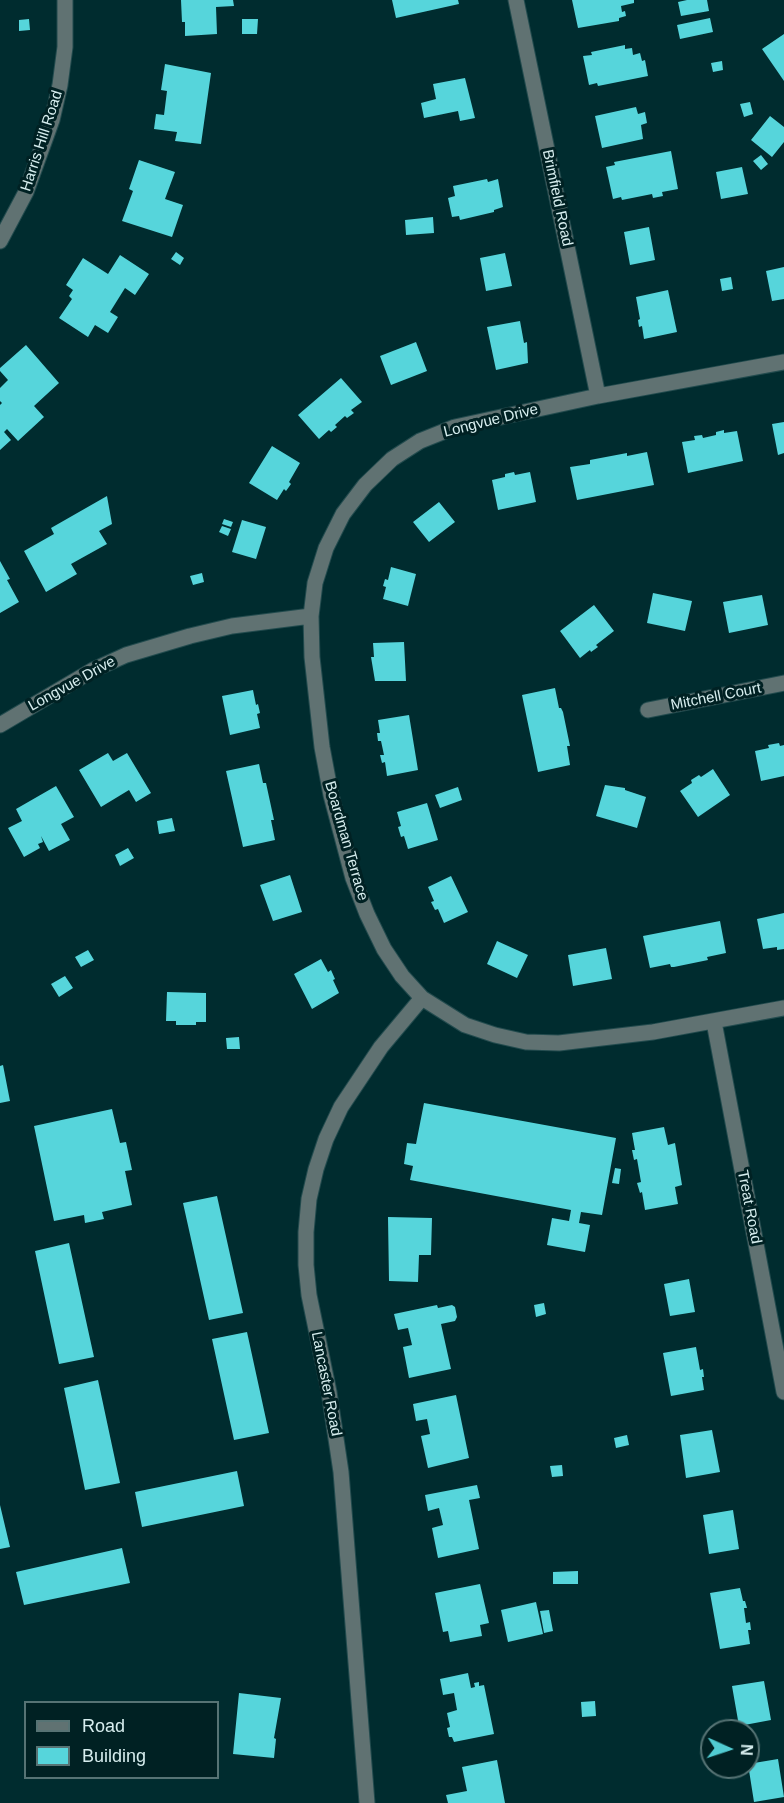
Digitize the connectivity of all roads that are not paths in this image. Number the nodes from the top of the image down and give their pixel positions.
1 (64, 0) edge
2 (516, 0) edge
3 (0, 241) edge
4 (784, 362) edge
5 (598, 396) junction
6 (312, 616) junction
7 (784, 683) edge
8 (648, 710) dead end
9 (0, 725) edge
10 (422, 998) junction
11 (784, 1008) edge
12 (714, 1022) junction
13 (784, 1392) edge
14 (367, 1803) edge

1 - 3 street, Harris Hill Road
2 - 5 street, Brimfield Road
4 - 5 street, Longvue Drive
5 - 6 street, Longvue Drive
6 - 9 street, Longvue Drive
6 - 10 street, Boardman Terrace
7 - 8 street, Mitchell Court
10 - 12 street, Boardman Terrace
10 - 14 street, Lancaster Road
11 - 12 street, Boardman Terrace
12 - 13 street, Treat Road

